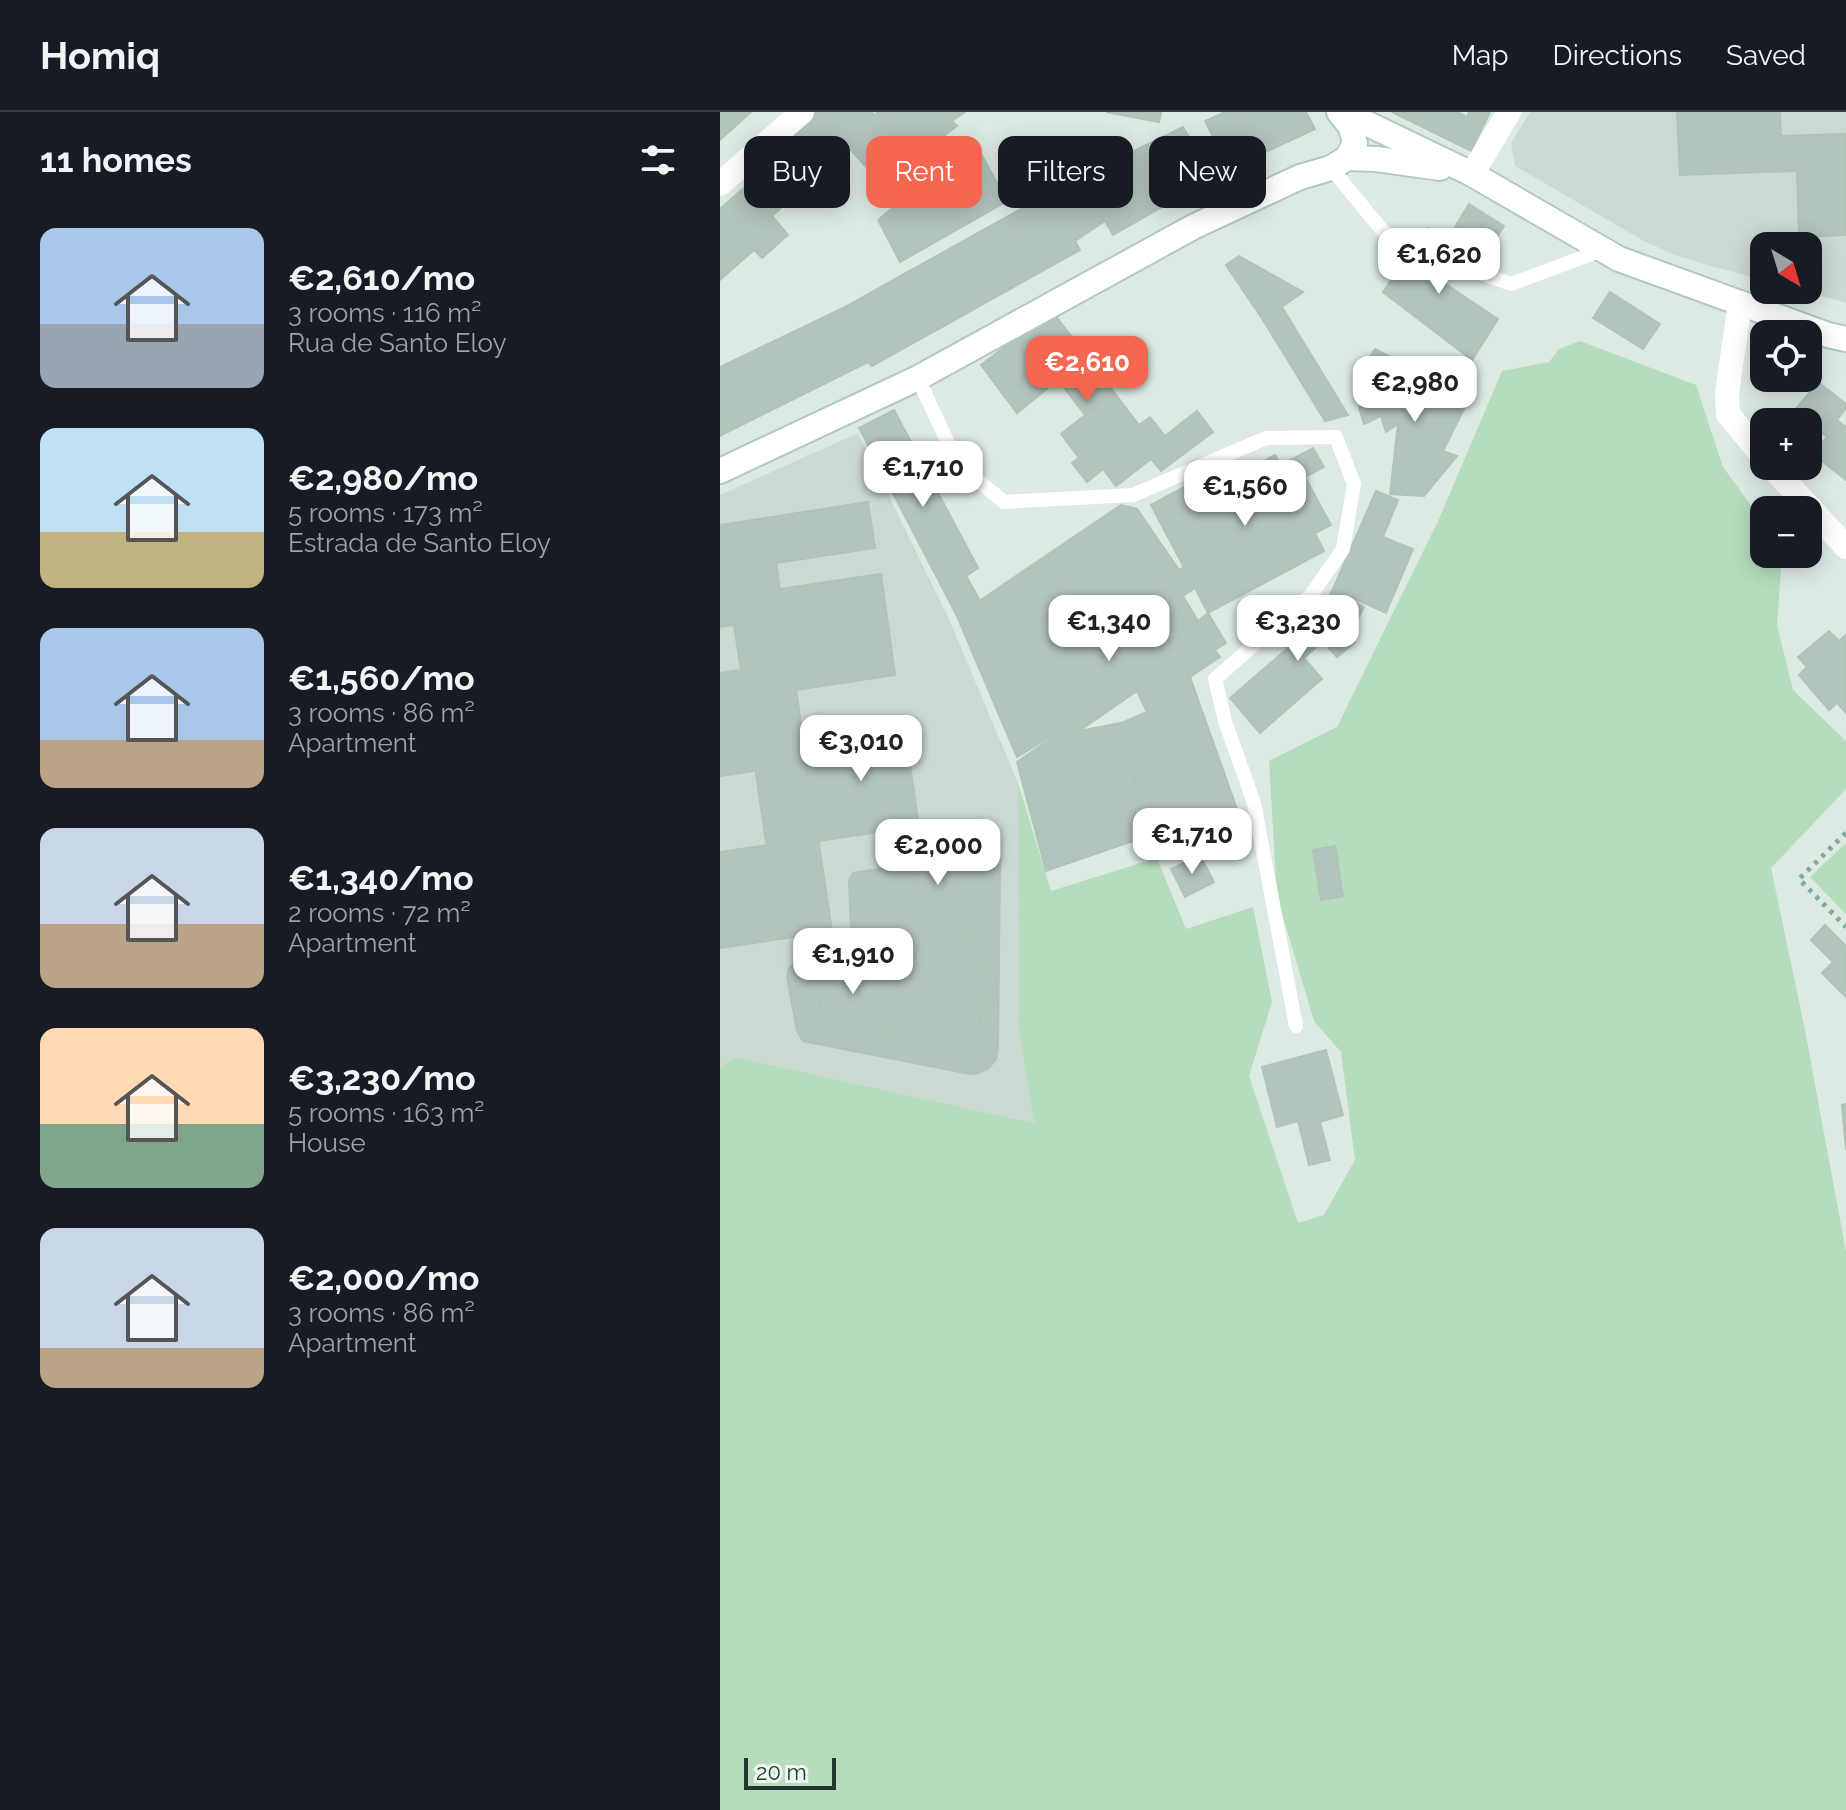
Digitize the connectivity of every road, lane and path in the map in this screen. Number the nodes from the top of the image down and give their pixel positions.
1 (802, 112) edge
2 (1344, 112) edge
3 (1509, 112) edge
4 (1339, 163) junction
5 (1472, 174) junction
6 (720, 184) edge
7 (1602, 250) junction
8 (1740, 303) junction
9 (1846, 339) edge
10 (918, 378) junction
11 (1750, 441) edge
12 (720, 471) edge
13 (1784, 480) edge
14 (1846, 547) edge
15 (1846, 833) edge
16 (1846, 927) edge
17 (1296, 1026) dead end

1 - 6 main road
2 - 4 main road
2 - 5 main road
3 - 5 main road
4 - 5 main road
4 - 7 lane
4 - 10 main road
5 - 7 main road
7 - 8 main road
8 - 9 main road
8 - 11 main road
10 - 12 main road
10 - 17 lane
13 - 14 main road
15 - 16 path

